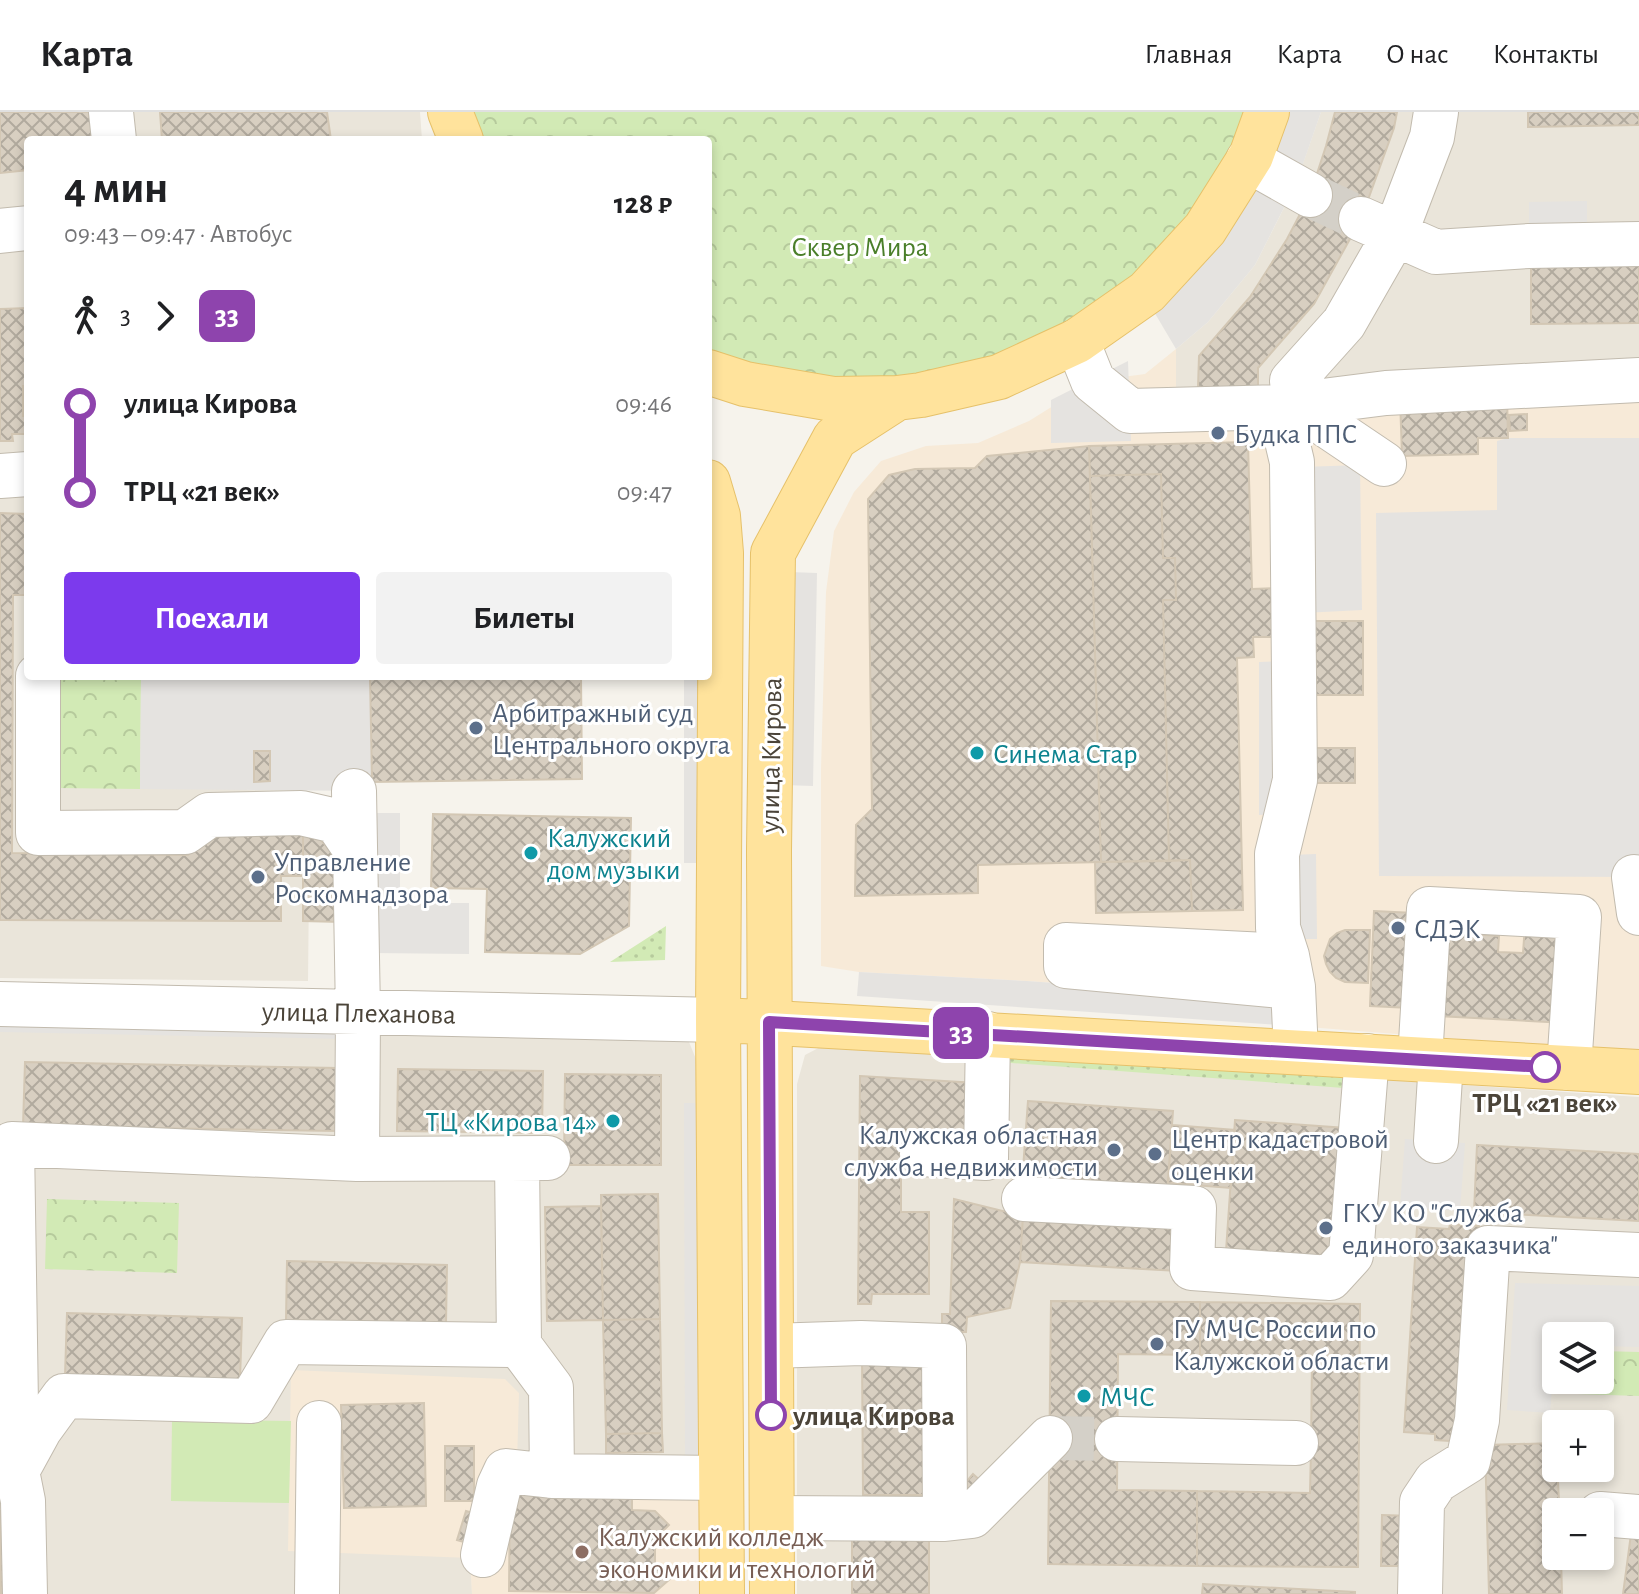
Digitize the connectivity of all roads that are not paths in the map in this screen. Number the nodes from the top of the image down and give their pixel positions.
1 (111, 112) edge
2 (450, 112) edge
3 (1267, 112) edge
4 (1436, 112) edge
5 (114, 136) edge
6 (459, 136) edge
7 (1248, 160) junction
8 (1310, 195) tunnel mouth
9 (1378, 226) junction
10 (24, 228) edge
11 (0, 231) edge
12 (1639, 244) edge
13 (1077, 341) junction
14 (712, 373) edge
15 (1639, 380) edge
16 (897, 398) junction
17 (1287, 405) junction
18 (1384, 464) dead end
19 (24, 474) edge
20 (0, 476) edge
21 (712, 496) edge
22 (38, 680) edge
23 (354, 791) dead end
24 (355, 849) junction
25 (1639, 889) edge
26 (1639, 913) edge
27 (1286, 957) junction
28 (0, 1004) edge
29 (358, 1013) junction
30 (718, 1020) junction
31 (769, 1022) junction
32 (988, 1034) junction
33 (1296, 1052) junction
34 (1367, 1056) junction
35 (1430, 1060) junction
36 (1569, 1068) junction
37 (1639, 1072) edge
38 (1436, 1141) dead end
39 (922, 1154) dead end
40 (357, 1159) junction
41 (1024, 1199) dead end
42 (1639, 1255) edge
43 (519, 1345) junction
44 (771, 1346) junction
45 (319, 1423) dead end
46 (1050, 1438) dead end
47 (1117, 1439) tunnel mouth
48 (1296, 1443) dead end
49 (8, 1472) edge
50 (552, 1476) junction
51 (721, 1478) junction
52 (1614, 1515) edge
53 (1639, 1517) edge
54 (772, 1518) junction
55 (945, 1519) junction
56 (483, 1555) dead end
57 (25, 1594) edge
58 (317, 1594) edge
59 (722, 1594) edge
60 (772, 1594) edge
61 (1420, 1594) edge

1 - 5 street
2 - 6 main road
3 - 7 main road
4 - 9 street
7 - 8 street
7 - 13 main road
9 - 12 street
9 - 17 street
10 - 11 street
13 - 16 main road
13 - 17 street
14 - 16 main road
15 - 17 street
16 - 31 main road, улица Кирова
17 - 18 street
17 - 27 street
19 - 20 street
21 - 30 main road, улица Кирова
22 - 24 street
23 - 24 street
24 - 29 street
25 - 26 street
27 - 27 street
27 - 33 street
28 - 29 street, улица Плеханова
29 - 30 street, улица Плеханова
29 - 40 street
30 - 31 main road
30 - 51 main road, улица Кирова
31 - 32 main road
31 - 44 main road, улица Кирова
32 - 33 main road
32 - 39 street
33 - 34 main road
34 - 35 main road
34 - 41 street
35 - 36 main road
35 - 36 street
35 - 38 street
36 - 37 main road
40 - 43 street
40 - 49 street
42 - 61 street
43 - 49 street
43 - 50 street
44 - 54 main road, улица Кирова
44 - 55 street
45 - 58 street
46 - 55 street
47 - 48 street
49 - 57 street
50 - 51 street
50 - 56 street
51 - 59 main road, улица Кирова
52 - 53 street
54 - 55 street
54 - 60 main road, улица Кирова

